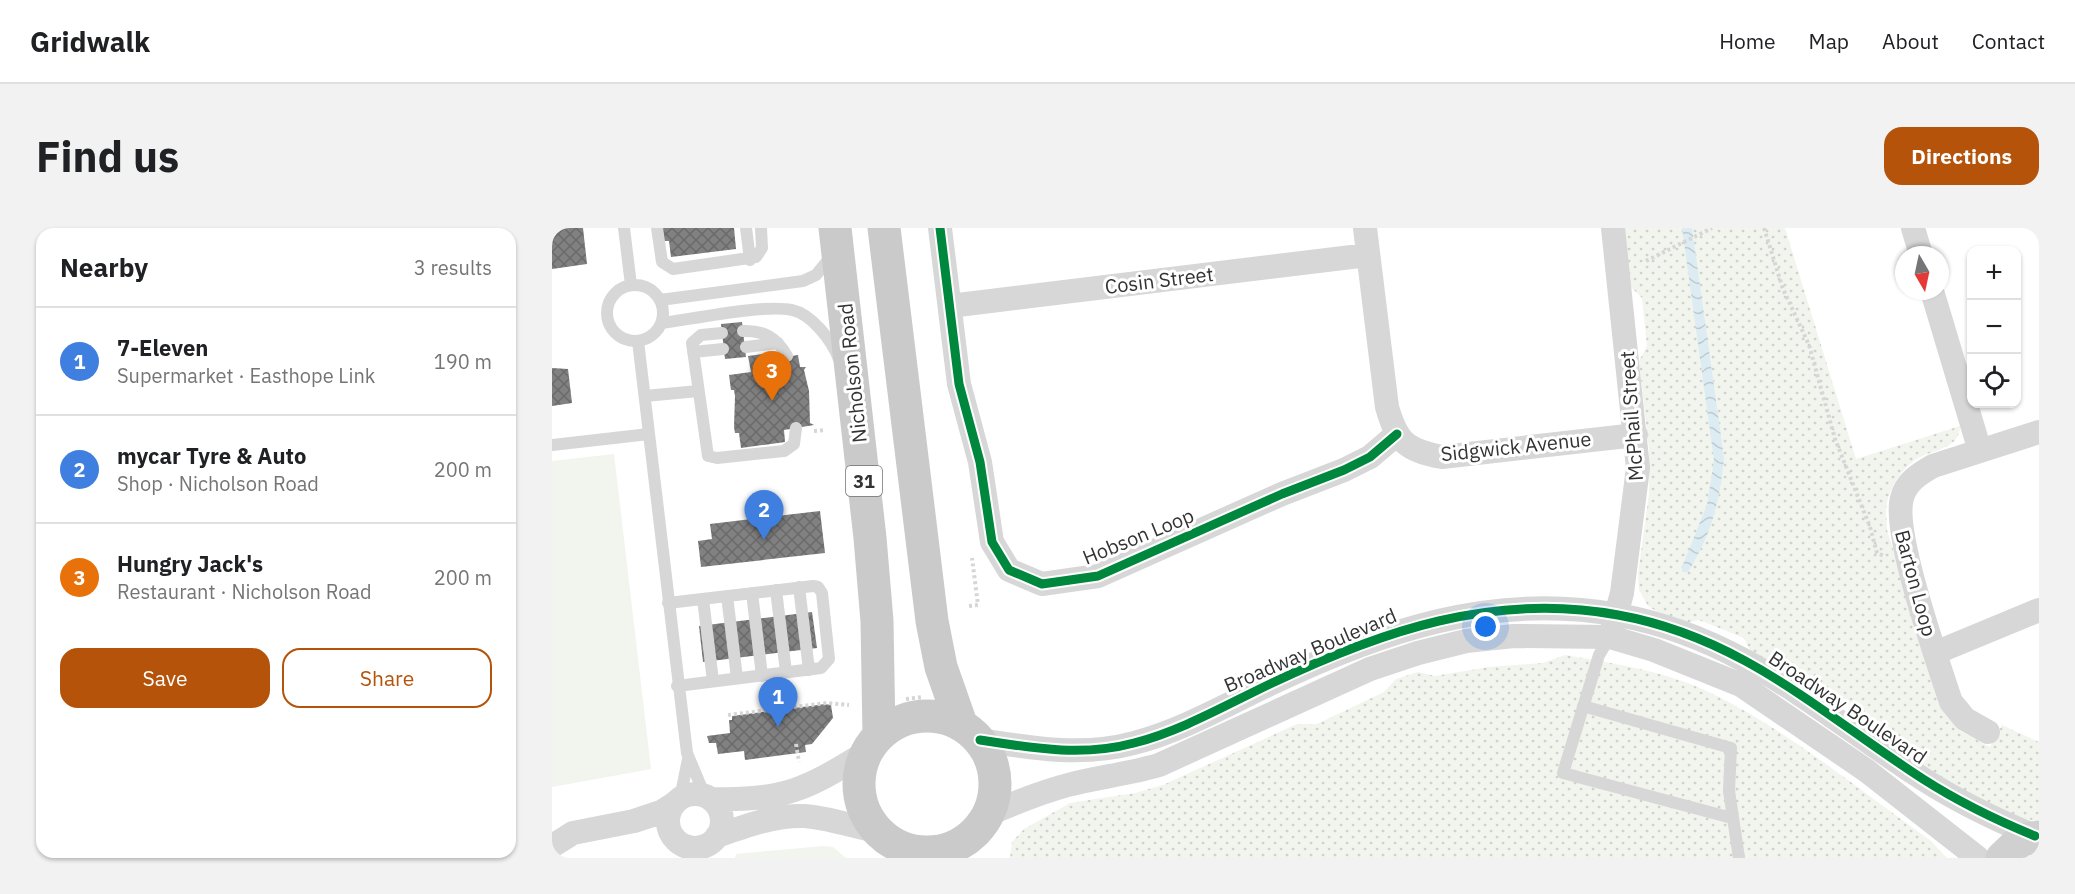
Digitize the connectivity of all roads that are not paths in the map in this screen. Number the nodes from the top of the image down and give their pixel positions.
1 (624, 228) edge
2 (657, 228) edge
3 (746, 228) edge
4 (761, 228) edge
5 (884, 228) edge
6 (940, 228) edge
7 (1365, 228) edge
8 (1612, 228) edge
9 (1913, 228) edge
10 (837, 238) edge
11 (1918, 246) edge
12 (1368, 255) junction
13 (750, 260) junction
14 (631, 285) junction
15 (660, 300) junction
16 (1935, 300) edge
17 (950, 306) junction
18 (662, 323) junction
19 (743, 331) dead end
20 (722, 333) dead end
21 (638, 341) junction
22 (778, 343) junction
23 (746, 346) dead end
24 (693, 348) junction
25 (723, 349) dead end
26 (787, 356) dead end
27 (698, 391) junction
28 (645, 396) junction
29 (855, 399) junction
30 (796, 428) dead end
31 (2039, 432) edge
32 (649, 434) junction
33 (1397, 434) junction
34 (1635, 435) junction
35 (552, 446) edge
36 (1980, 451) junction
37 (799, 587) junction
38 (776, 590) junction
39 (752, 593) junction
40 (727, 596) junction
41 (703, 599) junction
42 (668, 603) junction
43 (2039, 610) edge
44 (1614, 626) junction
45 (1935, 653) junction
46 (809, 670) junction
47 (786, 672) junction
48 (762, 676) junction
49 (737, 678) junction
50 (713, 681) junction
51 (677, 686) junction
52 (1583, 706) junction
53 (971, 732) junction
54 (1988, 732) dead end
55 (872, 744) junction
56 (688, 758) junction
57 (708, 797) junction
58 (677, 801) junction
59 (1732, 818) junction
60 (621, 825) junction
61 (980, 834) edge
62 (674, 837) junction
63 (2037, 837) edge
64 (889, 844) edge
65 (552, 846) edge
66 (705, 847) edge
67 (1739, 858) edge
68 (1978, 858) edge
69 (2002, 858) edge

1 - 14 lane
2 - 13 lane
3 - 13 lane
4 - 13 lane
5 - 53 main road
6 - 17 street, Hobson Loop
7 - 12 street
8 - 34 street, McPhail Street
9 - 11 street
10 - 15 lane
10 - 29 main road, Nicholson Road / 31
12 - 17 street, Cosin Street
12 - 33 street
14 - 15 lane
14 - 21 lane
15 - 18 lane
16 - 36 street
17 - 33 street, Hobson Loop
18 - 21 lane
18 - 29 lane
19 - 22 lane
20 - 24 lane
21 - 28 lane
22 - 23 lane
22 - 26 lane
24 - 25 lane
24 - 27 lane
27 - 28 lane
27 - 30 lane
28 - 32 lane
29 - 55 main road, Nicholson Road / 31
31 - 36 street, Barton Loop
32 - 35 lane
32 - 42 lane
33 - 34 street, Sidgwick Avenue
34 - 44 street, McPhail Street
36 - 45 street, Barton Loop
37 - 38 lane
37 - 46 lane
37 - 46 lane
38 - 39 lane
38 - 47 lane
39 - 40 lane
39 - 48 lane
40 - 41 lane
40 - 49 lane
41 - 42 lane
41 - 50 lane
42 - 51 lane
43 - 45 street
44 - 52 lane
44 - 53 street, Broadway Boulevard
44 - 61 street, Broadway Boulevard
44 - 63 street, Broadway Boulevard
44 - 68 street, Broadway Boulevard
45 - 54 street, Barton Loop
46 - 47 lane
47 - 48 lane
48 - 49 lane
49 - 50 lane
50 - 51 lane
51 - 56 lane
52 - 59 lane
52 - 59 lane
53 - 55 main road
53 - 61 main road
55 - 57 street
55 - 64 main road, Nicholson Road / 31
56 - 57 lane
56 - 58 lane
57 - 58 street
57 - 66 street
58 - 60 street
58 - 62 street
59 - 67 lane
60 - 62 street
60 - 65 street
61 - 64 main road
62 - 66 street
63 - 69 main road
64 - 66 street

